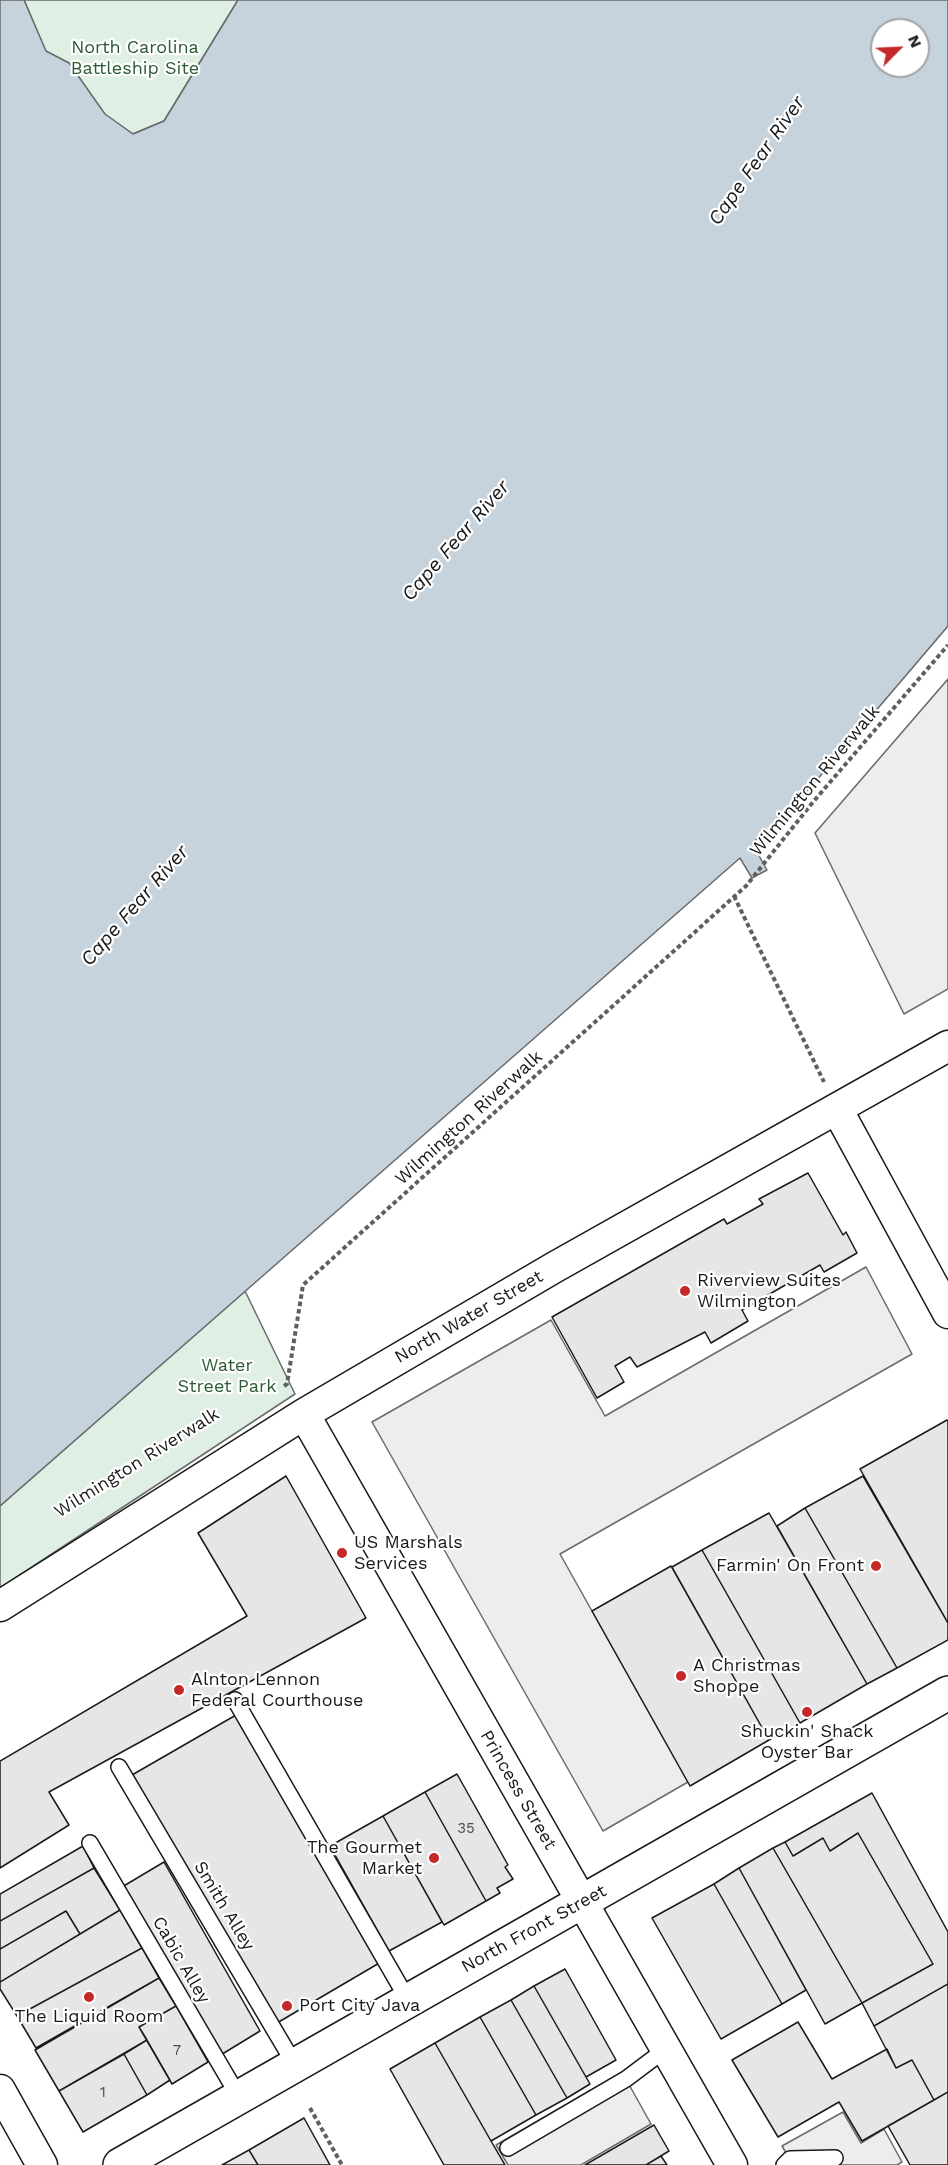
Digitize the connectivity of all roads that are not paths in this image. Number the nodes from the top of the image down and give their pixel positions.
1 (948, 1046) edge
2 (837, 1109) junction
3 (948, 1312) edge
4 (304, 1414) junction
5 (0, 1606) edge
6 (948, 1693) edge
7 (235, 1700) dead end
8 (119, 1767) dead end
9 (90, 1843) dead end
10 (582, 1902) junction
11 (408, 2000) junction
12 (666, 2049) junction
13 (295, 2065) junction
14 (0, 2090) edge
15 (239, 2097) junction
16 (508, 2148) dead end
17 (835, 2158) dead end
18 (42, 2165) edge
19 (120, 2165) edge
20 (732, 2165) edge
21 (784, 2165) edge

1 - 2 street, North Water Street
2 - 3 street
2 - 4 street, North Water Street
4 - 5 street, North Water Street
4 - 10 street, Princess Street
6 - 10 main road, North Front Street
7 - 11 lane
8 - 13 lane, Smith Alley
9 - 15 lane, Cabic Alley
10 - 11 main road, North Front Street
10 - 12 street, Princess Street
11 - 13 main road, North Front Street
12 - 16 lane
12 - 20 street, Princess Street
13 - 15 main road, North Front Street
14 - 18 street
15 - 19 main road, North Front Street
17 - 21 lane

